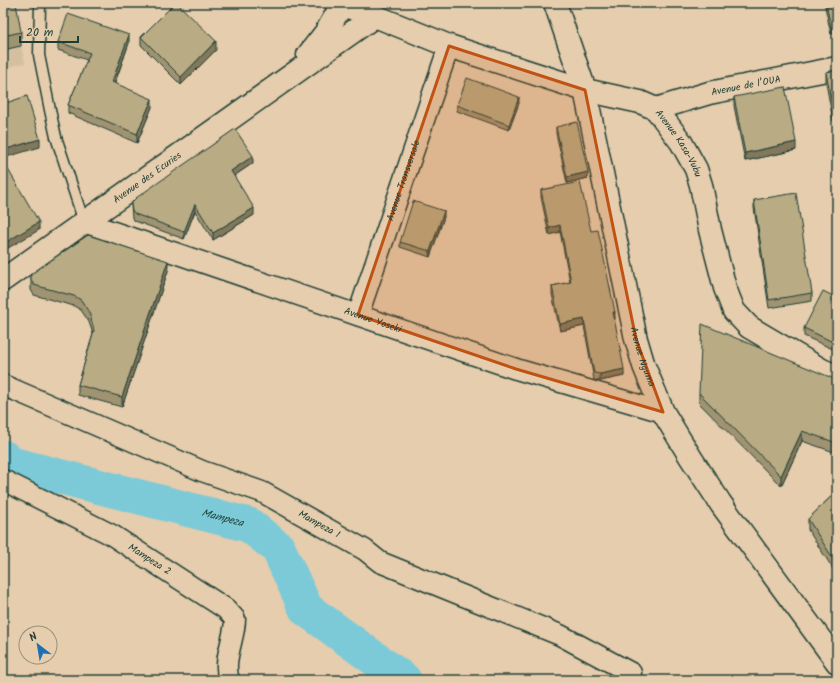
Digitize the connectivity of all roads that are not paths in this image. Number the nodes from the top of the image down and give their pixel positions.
1 (40, 3) edge
2 (392, 3) edge
3 (555, 3) edge
4 (341, 4) edge
5 (374, 16) junction
6 (450, 46) junction
7 (837, 68) edge
8 (292, 74) junction
9 (585, 90) junction
10 (656, 109) junction
11 (84, 222) junction
12 (3, 280) edge
13 (358, 315) junction
14 (837, 376) edge
15 (3, 385) edge
16 (663, 412) junction
17 (3, 480) edge
18 (837, 662) edge
19 (631, 673) dead end
20 (229, 680) edge

1 - 11 lane
2 - 5 main road, Avenue des Ecuries
3 - 9 main road, Avenue Nguma
4 - 5 main road, Avenue Kasa-Vubu
4 - 8 main road, Avenue des Ecuries
5 - 6 main road, Avenue Kasa-Vubu
5 - 8 main road, Avenue des Ecuries
6 - 9 main road, Avenue Kasa-Vubu
6 - 13 street, Avenue Transversale
7 - 10 main road, Avenue de l’OUA
8 - 11 main road, Avenue des Ecuries
9 - 10 main road, Avenue Kasa-Vubu
9 - 16 main road, Avenue Nguma
10 - 14 main road, Avenue Kasa-Vubu
11 - 12 main road, Avenue des Ecuries
11 - 13 street, Avenue Yoseki
13 - 16 street, Avenue Yoseki
15 - 19 street, Mampeza 1
16 - 18 main road, Avenue Nguma
17 - 20 street, Mampeza 2

